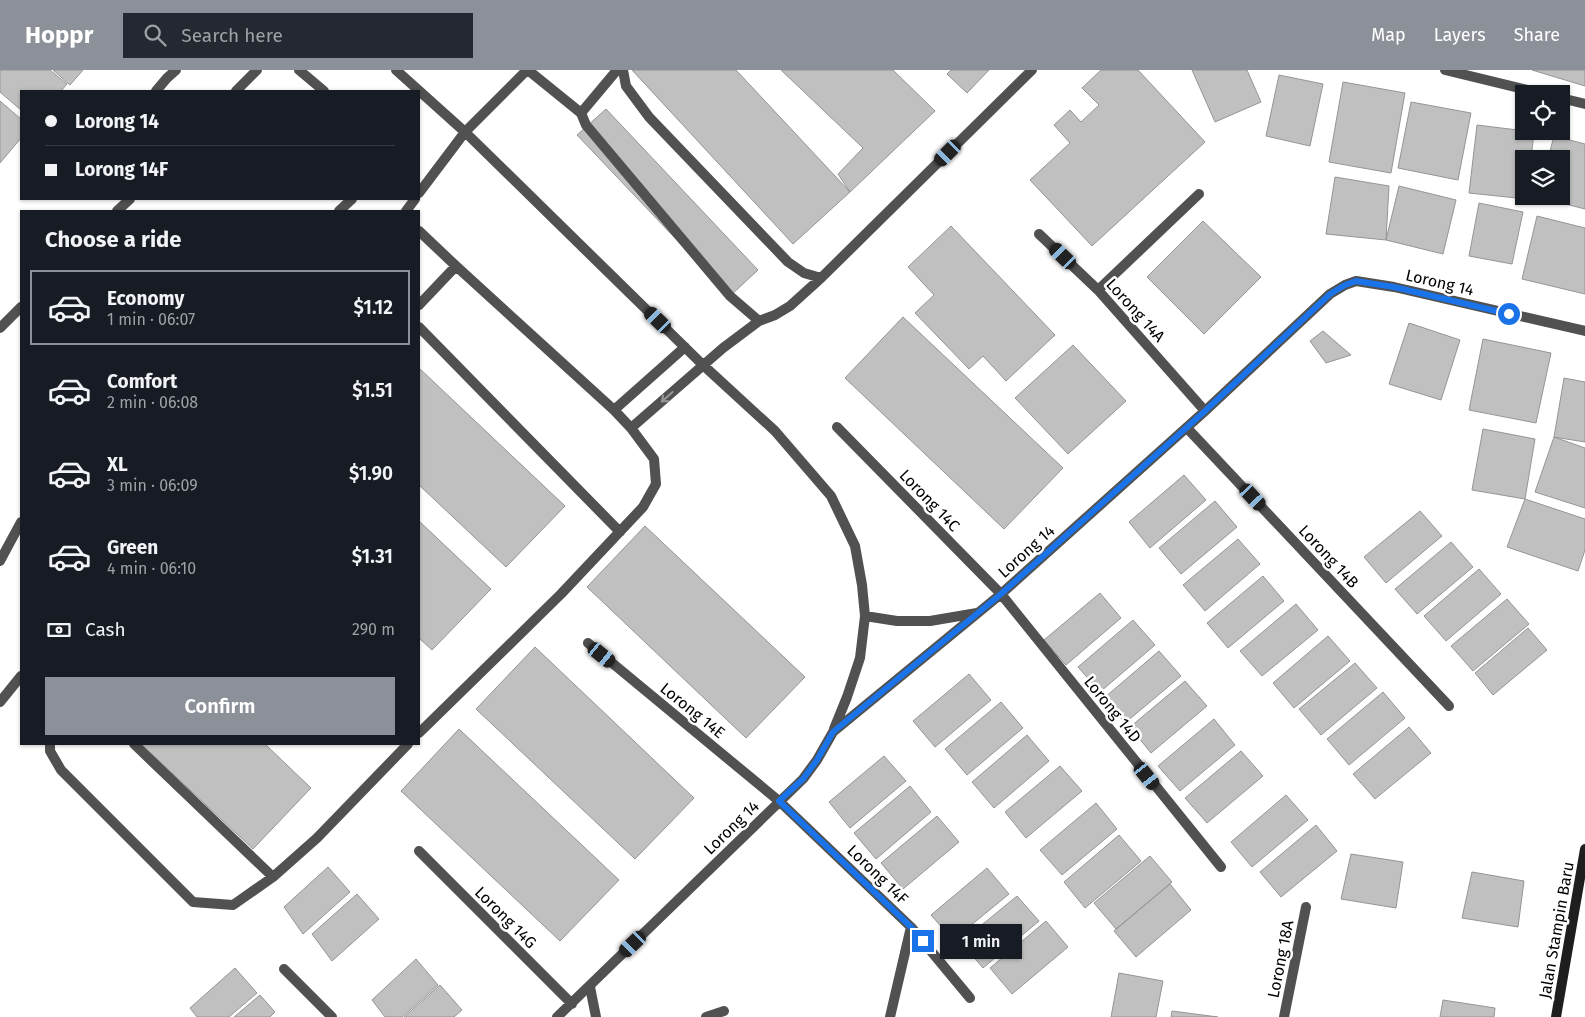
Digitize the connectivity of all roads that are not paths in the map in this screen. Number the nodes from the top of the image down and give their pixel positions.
1 (176, 70) edge
2 (256, 70) edge
3 (299, 70) edge
4 (396, 70) edge
5 (528, 70) edge
6 (618, 70) edge
7 (623, 70) edge
8 (1032, 70) edge
9 (1445, 70) edge
10 (1497, 70) edge
11 (1494, 82) junction
12 (1515, 87) edge
13 (157, 90) edge
14 (237, 90) edge
15 (323, 90) edge
16 (418, 90) edge
17 (420, 92) edge
18 (1570, 100) edge
19 (1585, 104) edge
20 (581, 113) junction
21 (465, 132) junction
22 (420, 193) edge
23 (1199, 194) dead end
24 (129, 200) edge
25 (351, 200) edge
26 (118, 210) edge
27 (340, 210) edge
28 (420, 232) edge
29 (1039, 234) dead end
30 (456, 266) junction
31 (821, 278) junction
32 (1098, 290) junction
33 (420, 304) edge
34 (20, 308) edge
35 (759, 321) junction
36 (0, 328) edge
37 (420, 328) edge
38 (1585, 331) edge
39 (685, 346) junction
40 (703, 364) junction
41 (614, 410) junction
42 (1205, 411) junction
43 (837, 426) dead end
44 (631, 428) junction
45 (1187, 428) junction
46 (20, 524) edge
47 (620, 532) junction
48 (0, 561) edge
49 (1001, 594) junction
50 (979, 612) junction
51 (865, 616) junction
52 (588, 643) dead end
53 (20, 677) edge
54 (0, 702) edge
55 (1449, 706) dead end
56 (420, 732) edge
57 (833, 732) junction
58 (50, 745) edge
59 (135, 745) edge
60 (407, 745) edge
61 (779, 801) junction
62 (1585, 848) edge
63 (419, 851) dead end
64 (1221, 867) dead end
65 (273, 878) junction
66 (1306, 907) dead end
67 (911, 927) junction
68 (284, 969) dead end
69 (590, 987) junction
70 (970, 998) dead end
71 (572, 1004) junction
72 (724, 1011) dead end
73 (332, 1017) edge
74 (557, 1017) edge
75 (596, 1017) edge
76 (706, 1017) edge
77 (890, 1017) edge
78 (1284, 1017) edge
79 (1558, 1017) edge

1 - 13 street
2 - 14 street
3 - 15 street
4 - 16 street
5 - 20 street
5 - 21 street
6 - 20 street
7 - 31 street
8 - 31 street
9 - 11 street
10 - 11 street
11 - 12 street
17 - 21 street
18 - 19 street
20 - 35 street
21 - 22 street
21 - 39 street
23 - 32 street
24 - 26 street
25 - 27 street
28 - 30 street
29 - 32 street, Lorong 14A
30 - 33 street
30 - 41 street
31 - 35 street
32 - 42 street, Lorong 14A
34 - 36 street
35 - 40 street
37 - 47 street
38 - 42 street, Lorong 14
39 - 40 street
39 - 41 street
40 -> 44 street
40 - 51 street
41 - 44 street
42 - 45 street, Lorong 14
43 - 49 street, Lorong 14C
44 - 47 street
45 - 49 street, Lorong 14
45 - 55 street, Lorong 14B
46 - 48 street
47 - 56 street
49 - 50 street, Lorong 14
49 - 64 street, Lorong 14D
50 - 51 street
50 - 57 street, Lorong 14
51 - 57 street
52 - 61 street, Lorong 14E
53 - 54 street
57 - 61 street, Lorong 14
58 - 65 street
59 - 65 street
60 - 65 street
61 - 67 street, Lorong 14F
61 - 69 street, Lorong 14
62 - 79 street, Jalan Stampin Baru
63 - 71 street, Lorong 14G
66 - 78 street, Lorong 18A
67 - 70 street, Lorong 14F
67 - 77 street
68 - 73 street
69 - 71 street, Lorong 14
69 - 75 street
71 - 74 street, Lorong 14
72 - 76 street

